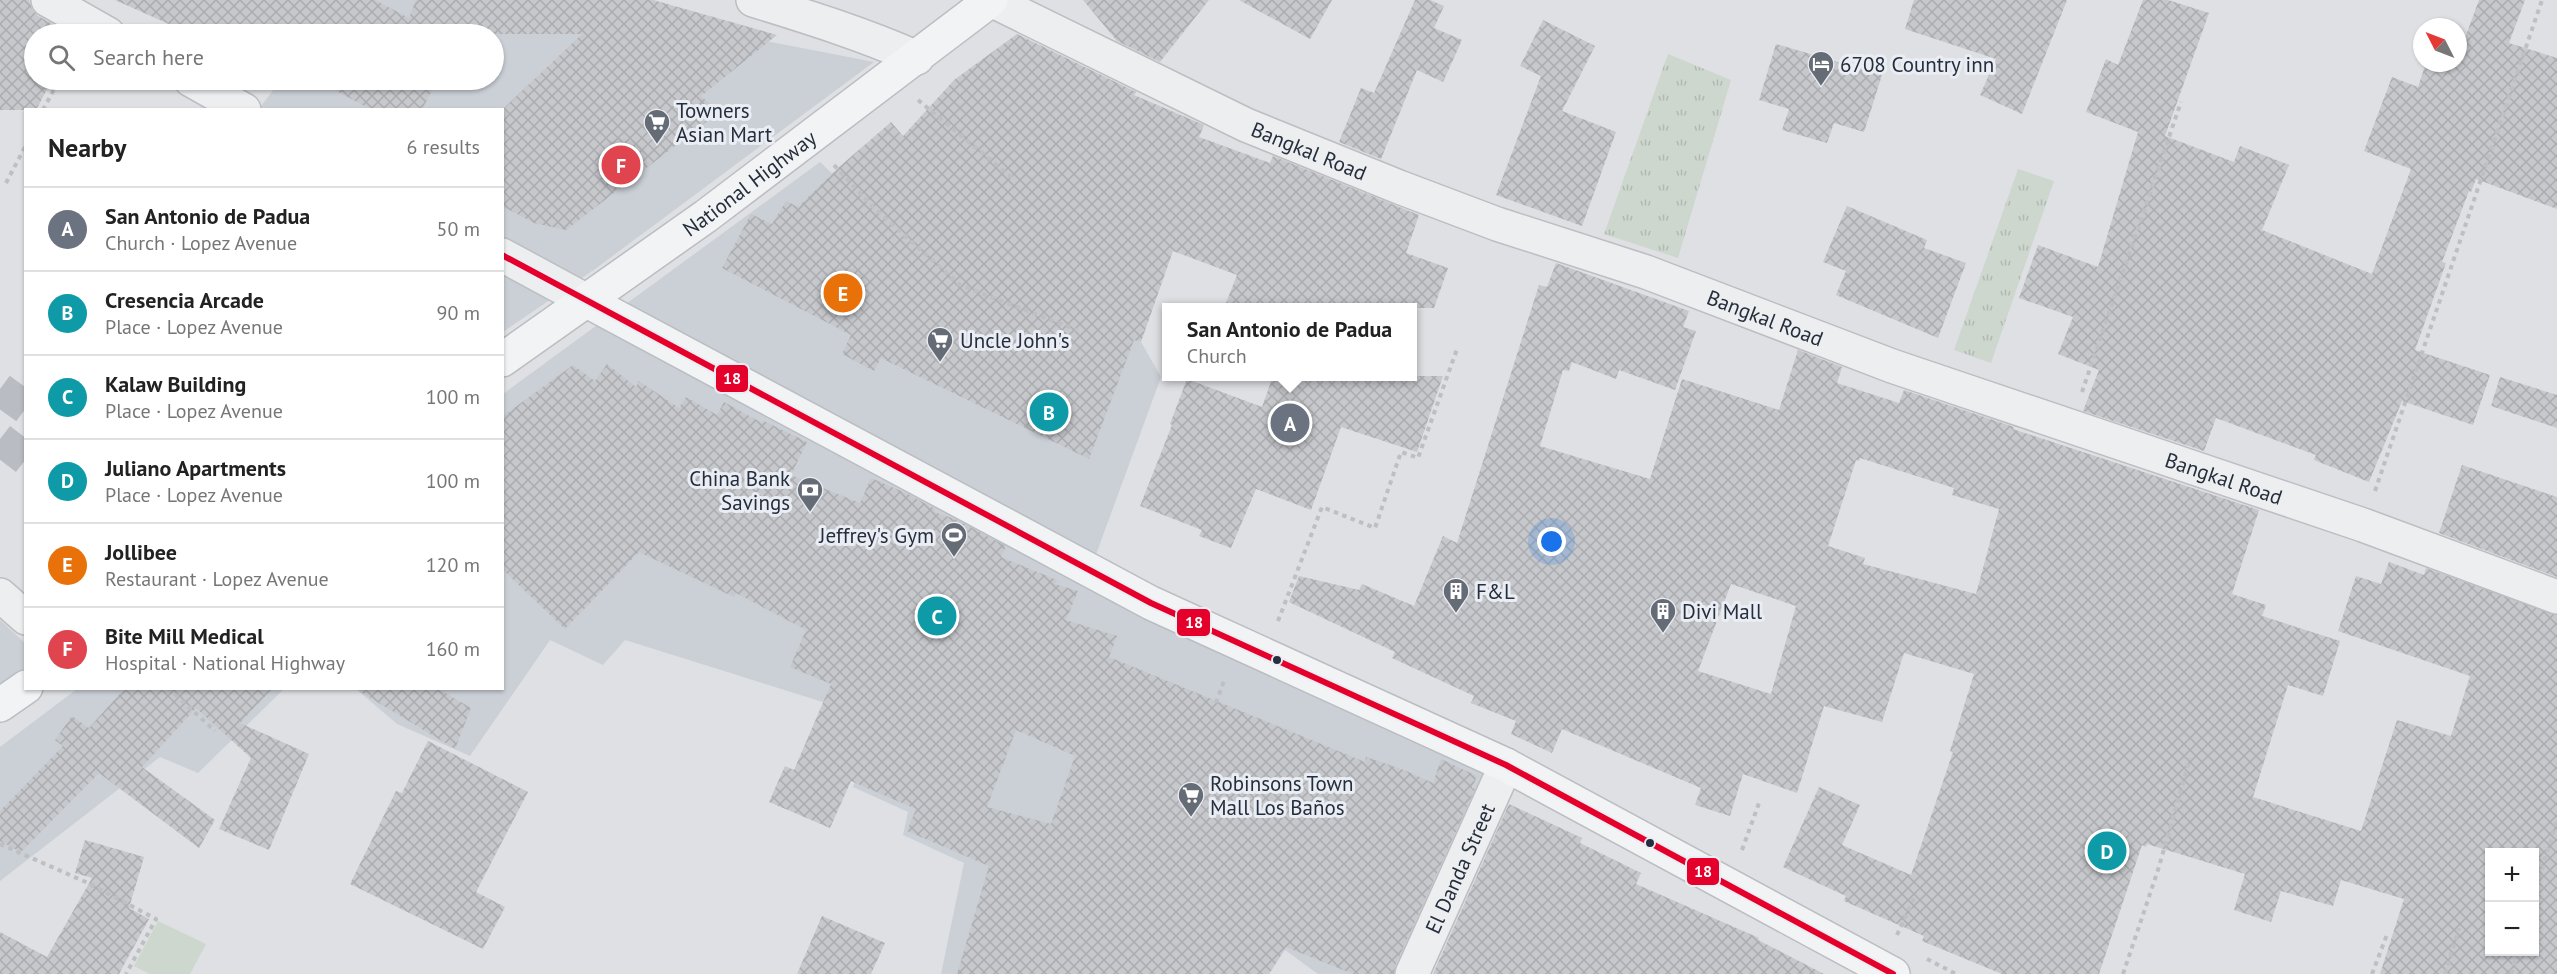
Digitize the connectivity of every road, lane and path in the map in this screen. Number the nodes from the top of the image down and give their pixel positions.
1 (48, 0) edge
2 (753, 0) edge
3 (991, 0) edge
4 (2542, 0) edge
5 (90, 24) edge
6 (905, 67) junction
7 (53, 90) edge
8 (209, 90) edge
9 (2181, 102) dead end
10 (44, 108) edge
11 (240, 108) edge
12 (810, 138) junction
13 (24, 149) edge
14 (1015, 180) dead end
15 (6, 183) dead end
16 (504, 256) edge
17 (587, 302) junction
18 (1077, 330) dead end
19 (1457, 349) dead end
20 (504, 359) edge
21 (2069, 427) junction
22 (2363, 525) junction
23 (0, 595) edge
24 (2557, 597) edge
25 (24, 616) edge
26 (1276, 625) dead end
27 (1223, 684) dead end
28 (24, 688) edge
29 (170, 690) edge
30 (1216, 703) dead end
31 (0, 705) edge
32 (215, 731) dead end
33 (2190, 758) dead end
34 (1506, 765) junction
35 (1759, 803) dead end
36 (2557, 820) edge
37 (0, 844) edge
38 (2539, 881) edge
39 (1728, 884) junction
40 (2459, 928) dead end
41 (2388, 932) dead end
42 (2516, 956) edge
43 (126, 974) edge
44 (1412, 974) edge
45 (1893, 974) edge
46 (2122, 974) edge
47 (2372, 974) edge
48 (2445, 974) edge
49 (2511, 974) edge

1 - 5 street
2 - 6 street
3 - 6 main road, National Highway
3 - 21 street, Bangkal Road
4 - 22 path
6 - 12 main road, National Highway
6 - 14 path
7 - 10 path
8 - 11 street
9 - 21 path
12 - 17 main road, National Highway
12 - 18 path
13 - 15 path
16 - 17 street
17 - 20 main road, National Highway
17 - 34 main road
19 - 26 path
21 - 22 street, Bangkal Road
22 - 24 street, Bangkal Road
23 - 25 street
27 - 30 path
28 - 31 main road
29 - 32 path
33 - 46 path
34 - 39 main road
34 - 44 street, El Danda Street
35 - 39 path
36 - 38 path
37 - 43 path
39 - 45 main road
40 - 48 path
41 - 47 path
42 - 49 path

